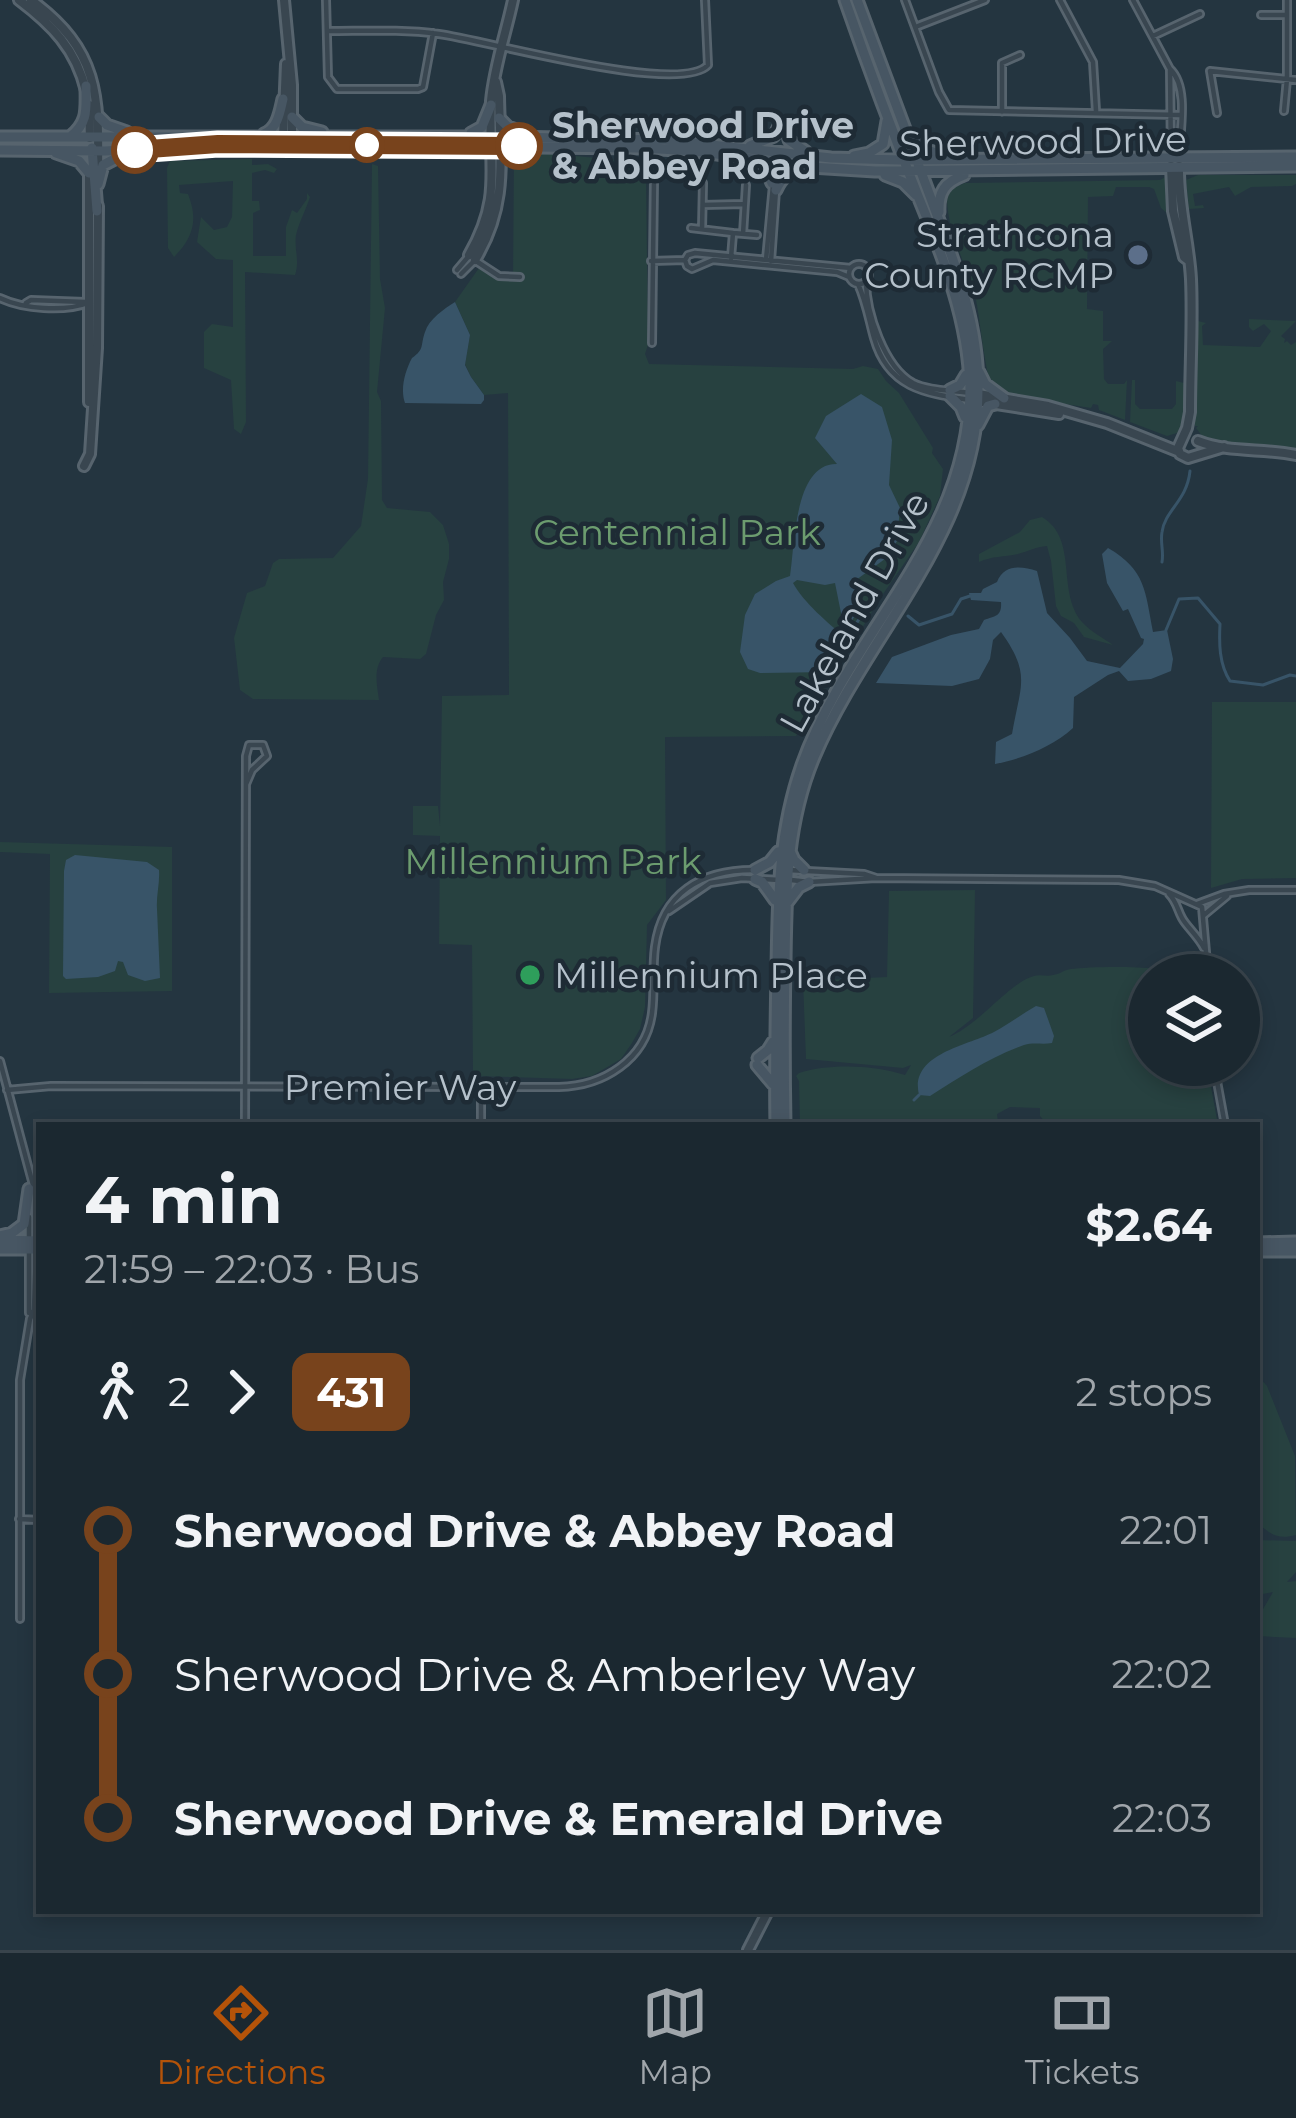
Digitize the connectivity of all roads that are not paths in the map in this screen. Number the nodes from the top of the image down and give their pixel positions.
1 (19, 0) edge
2 (31, 0) edge
3 (284, 0) edge
4 (326, 0) edge
5 (513, 0) edge
6 (706, 0) edge
7 (845, 0) edge
8 (857, 0) edge
9 (905, 0) edge
10 (985, 0) edge
11 (1060, 0) edge
12 (1133, 0) edge
13 (1287, 0) edge
14 (1200, 14) dead end
15 (1287, 15) junction
16 (1261, 16) dead end
17 (915, 27) junction
18 (328, 32) junction
19 (434, 33) junction
20 (1154, 36) junction
21 (502, 46) junction
22 (1020, 55) dead end
23 (287, 56) junction
24 (1170, 69) junction
25 (1287, 79) junction
26 (1296, 80) edge
27 (496, 81) junction
28 (86, 86) junction
29 (283, 99) junction
30 (883, 102) junction
31 (491, 105) junction
32 (1284, 111) dead end
33 (1002, 112) junction
34 (1096, 112) junction
35 (1217, 112) dead end
36 (1172, 114) junction
37 (1180, 115) junction
38 (99, 117) junction
39 (292, 117) junction
40 (500, 118) junction
41 (907, 134) junction
42 (70, 136) junction
43 (0, 137) edge
44 (144, 137) junction
45 (160, 137) junction
46 (251, 137) junction
47 (351, 137) junction
48 (457, 137) junction
49 (542, 138) junction
50 (287, 141) junction
51 (496, 141) junction
52 (93, 147) junction
53 (0, 150) edge
54 (135, 150) junction
55 (22, 151) junction
56 (51, 151) junction
57 (740, 153) junction
58 (779, 158) junction
59 (843, 159) junction
60 (1010, 159) junction
61 (956, 160) junction
62 (1296, 161) edge
63 (814, 162) junction
64 (1175, 162) junction
65 (913, 167) junction
66 (854, 170) junction
67 (875, 171) junction
68 (984, 171) junction
69 (89, 173) junction
70 (654, 180) dead end
71 (703, 183) dead end
72 (98, 184) junction
73 (746, 185) dead end
74 (774, 186) junction
75 (919, 199) junction
76 (745, 204) junction
77 (703, 205) junction
78 (98, 211) junction
79 (691, 228) dead end
80 (942, 229) junction
81 (702, 230) junction
82 (733, 233) junction
83 (743, 234) junction
84 (757, 235) dead end
85 (951, 252) junction
86 (472, 258) junction
87 (731, 258) junction
88 (686, 260) junction
89 (651, 261) junction
90 (768, 264) junction
91 (850, 268) junction
92 (459, 272) dead end
93 (520, 277) dead end
94 (850, 278) junction
95 (866, 281) junction
96 (858, 284) junction
97 (0, 298) edge
98 (93, 303) junction
99 (652, 343) dead end
100 (973, 370) junction
101 (950, 393) junction
102 (973, 397) junction
103 (999, 401) junction
104 (1190, 412) junction
105 (967, 422) junction
106 (973, 436) junction
107 (1182, 438) junction
108 (1197, 439) junction
109 (1160, 442) junction
110 (1224, 447) junction
111 (1179, 452) junction
112 (1198, 453) junction
113 (1296, 455) edge
114 (84, 466) dead end
115 (246, 784) junction
116 (785, 849) junction
117 (804, 870) junction
118 (755, 874) junction
119 (782, 875) junction
120 (876, 878) junction
121 (809, 882) junction
122 (1296, 890) edge
123 (1168, 893) junction
124 (1230, 894) junction
125 (781, 903) junction
126 (1195, 903) junction
127 (1181, 912) junction
128 (1204, 918) junction
129 (1191, 927) junction
130 (1207, 953) joint
131 (776, 1037) junction
132 (0, 1061) edge
133 (481, 1086) junction
134 (1218, 1086) edge
135 (246, 1087) junction
136 (776, 1088) junction
137 (7, 1090) junction
138 (245, 1122) edge
139 (482, 1122) edge
140 (776, 1122) edge
141 (785, 1122) edge
142 (1225, 1122) edge
143 (29, 1177) junction
144 (29, 1189) junction
145 (36, 1194) edge
146 (0, 1242) edge
147 (35, 1245) edge
148 (1260, 1247) edge
149 (1296, 1247) edge
150 (19, 1520) junction
151 (36, 1520) edge
152 (20, 1619) dead end
153 (766, 1914) edge
154 (748, 1950) edge

1 - 28 street
2 - 38 street
3 - 23 street
4 - 18 street
5 - 21 street
6 - 21 street
7 - 30 main road, Lakeland Drive
8 - 41 main road, Lakeland Drive
9 - 17 street
10 - 17 street
11 - 34 street
12 - 20 street
13 - 15 street
14 - 20 street
15 - 16 street
15 - 25 street
17 - 33 street
18 - 19 street
18 - 19 street
19 - 21 street
20 - 24 street
21 - 27 street
22 - 33 street
23 - 29 street
23 - 39 street
24 - 36 street
24 - 37 street
25 - 26 street
25 - 32 street
25 - 35 street
27 - 31 street
27 - 40 street
28 - 42 main road
28 - 52 street
29 - 46 main road
29 - 50 street
30 - 59 main road
30 - 65 main road, Lakeland Drive
31 - 48 main road
31 - 51 street
33 - 34 street
34 - 36 street
36 - 37 street
36 - 64 street
37 - 64 street
38 - 44 main road
38 - 52 street
39 - 47 main road
39 - 50 street
40 - 49 main road
40 - 51 street
41 - 61 main road
41 - 65 main road, Lakeland Drive
42 - 43 main road, Sherwood Drive
42 - 52 main road, Sherwood Drive
44 - 45 main road, Sherwood Drive
44 - 52 main road, Sherwood Drive
45 - 46 main road, Sherwood Drive
45 - 52 main road
46 - 50 main road, Sherwood Drive
47 - 48 main road, Sherwood Drive
47 - 50 main road, Sherwood Drive
48 - 51 main road, Sherwood Drive
49 - 51 main road, Sherwood Drive
49 - 57 main road, Sherwood Drive
50 - 51 main road, Sherwood Drive
50 - 54 main road, Sherwood Drive
51 - 57 main road, Sherwood Drive
51 - 86 street
52 - 54 main road, Sherwood Drive
52 - 55 main road
52 - 56 main road, Sherwood Drive
52 - 69 street
52 - 72 street
52 - 78 main road
53 - 55 main road, Sherwood Drive
54 - 72 main road
55 - 56 main road, Sherwood Drive
56 - 69 main road
57 - 58 main road, Sherwood Drive
57 - 63 main road
57 - 74 main road
58 - 63 main road, Sherwood Drive
58 - 74 street
59 - 63 main road, Sherwood Drive
59 - 65 main road, Sherwood Drive
60 - 61 main road, Sherwood Drive
60 - 64 main road, Sherwood Drive
60 - 65 main road
61 - 65 main road, Sherwood Drive
62 - 64 main road, Sherwood Drive
63 - 66 main road, Sherwood Drive
63 - 74 main road
64 - 68 main road, Sherwood Drive
64 - 104 street
65 - 66 main road
65 - 67 main road, Sherwood Drive
65 - 68 main road, Sherwood Drive
65 - 75 main road, Lakeland Drive
65 - 80 main road, Lakeland Drive
65 - 85 main road
66 - 67 main road, Sherwood Drive
67 - 75 main road
68 - 80 main road
69 - 98 street
70 - 89 street
71 - 77 street
72 - 78 street
73 - 76 street
74 - 90 street
75 - 100 main road, Lakeland Drive
76 - 77 street
76 - 83 street
77 - 81 street
78 - 98 street
79 - 81 street
80 - 85 main road, Lakeland Drive
81 - 82 street
82 - 83 street
82 - 87 street
83 - 84 street
85 - 100 main road, Lakeland Drive
86 - 92 street
86 - 93 street
87 - 88 street
87 - 90 street
88 - 89 street
88 - 90 street
89 - 99 street
90 - 91 street
90 - 94 street
91 - 94 street
91 - 95 street
94 - 96 street
95 - 96 street
95 - 101 street
96 - 101 street
97 - 98 street
98 - 114 street
100 - 101 main road
100 - 102 main road, Lakeland Drive
100 - 103 main road
101 - 102 street
101 - 105 main road
102 - 103 street
102 - 105 main road, Lakeland Drive
102 - 106 main road, Lakeland Drive
103 - 106 main road
103 - 109 street
104 - 107 street
104 - 108 street
105 - 116 main road, Lakeland Drive
106 - 116 main road, Lakeland Drive
107 - 108 street
107 - 109 street
107 - 111 street
108 - 110 street
108 - 112 street
109 - 111 street
110 - 112 street
110 - 113 street
111 - 112 street
115 - 115 street
115 - 135 street
116 - 117 main road
116 - 118 main road
116 - 119 main road, Lakeland Drive
117 - 119 street
117 - 120 street
118 - 119 street, Premier Way
118 - 125 main road
118 - 133 street, Premier Way
119 - 121 street
119 - 125 main road, Lakeland Drive
120 - 121 street
120 - 123 street
121 - 125 main road
122 - 124 street
123 - 126 street
123 - 127 street
124 - 126 street
124 - 128 street
125 - 131 main road, Lakeland Drive
125 - 141 main road, Lakeland Drive
126 - 127 street
126 - 128 street
127 - 129 street
128 - 129 street
128 - 130 street
129 - 130 street
131 - 136 main road, Lakeland Drive
131 - 136 main road
132 - 137 street
133 - 135 street, Premier Way
133 - 139 street
134 - 142 street
135 - 137 street, Premier Way
135 - 138 street
136 - 140 main road, Lakeland Drive
137 - 143 street
143 - 144 street
143 - 145 street
144 - 146 main road
144 - 147 street
146 - 147 main road
147 - 150 street
148 - 149 main road
150 - 151 street
150 - 152 street
153 - 154 street

